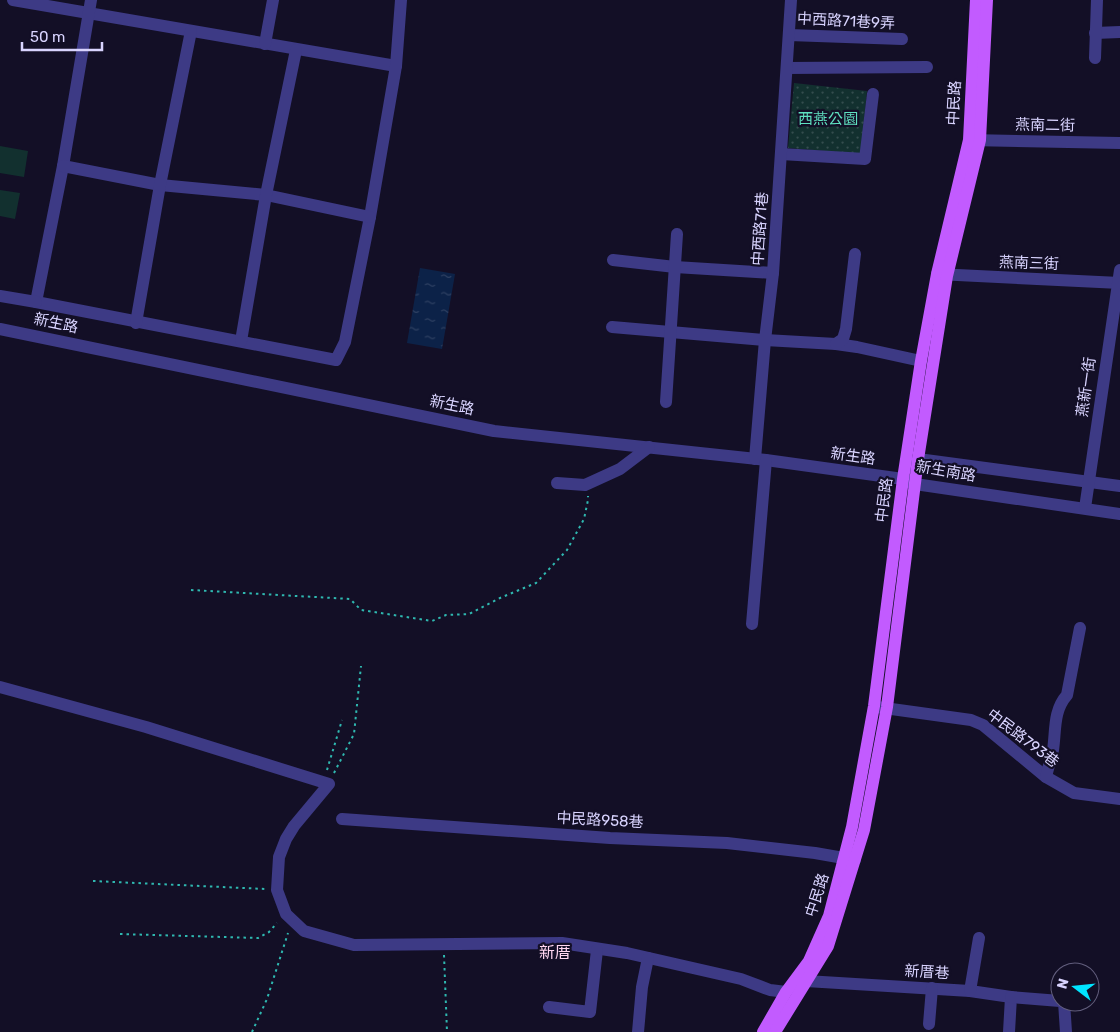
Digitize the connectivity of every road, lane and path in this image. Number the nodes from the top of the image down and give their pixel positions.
1 (13, 0) edge
2 (272, 0) edge
3 (401, 0) edge
4 (791, 0) edge
5 (976, 0) edge
6 (987, 0) edge
7 (1097, 0) edge
8 (90, 6) edge
9 (191, 31) junction
10 (1120, 32) edge
11 (1095, 33) junction
12 (789, 34) junction
13 (902, 40) dead end
14 (265, 44) junction
15 (296, 50) junction
16 (1095, 58) dead end
17 (396, 66) junction
18 (927, 67) dead end
19 (787, 68) junction
20 (873, 94) dead end
21 (975, 140) junction
22 (1120, 143) edge
23 (781, 154) junction
24 (63, 166) junction
25 (160, 185) junction
26 (266, 195) junction
27 (370, 217) junction
28 (677, 234) dead end
29 (855, 254) dead end
30 (613, 260) dead end
31 (675, 267) junction
32 (773, 274) junction
33 (942, 275) junction
34 (1119, 279) edge
35 (0, 296) edge
36 (36, 302) junction
37 (136, 323) junction
38 (612, 327) dead end
39 (0, 329) edge
40 (671, 332) junction
41 (765, 340) junction
42 (240, 341) junction
43 (836, 344) junction
44 (921, 361) junction
45 (666, 402) dead end
46 (649, 448) junction
47 (918, 459) junction
48 (760, 460) junction
49 (1089, 481) junction
50 (909, 482) junction
51 (557, 483) dead end
52 (586, 485) junction
53 (1120, 486) edge
54 (1085, 508) junction
55 (1120, 514) edge
56 (191, 590) dead end
57 (752, 624) dead end
58 (1080, 628) dead end
59 (360, 666) dead end
60 (0, 687) edge
61 (880, 707) junction
62 (342, 720) dead end
63 (1046, 777) junction
64 (326, 783) junction
65 (1120, 799) edge
66 (342, 819) dead end
67 (850, 859) junction
68 (93, 881) dead end
69 (277, 890) junction
70 (289, 917) junction
71 (120, 934) dead end
72 (979, 938) dead end
73 (444, 943) junction
74 (597, 950) junction
75 (648, 958) junction
76 (806, 981) junction
77 (932, 988) junction
78 (970, 990) junction
79 (786, 992) junction
80 (1011, 997) junction
81 (1050, 1000) edge
82 (549, 1008) dead end
83 (1065, 1012) edge
84 (929, 1024) dead end
85 (252, 1032) edge
86 (447, 1032) edge
87 (638, 1032) edge
88 (763, 1032) edge
89 (775, 1032) edge
90 (1009, 1032) edge
91 (1066, 1032) edge

1 - 8 street
2 - 14 street
3 - 17 street
4 - 12 street, 中西路71巷
5 - 21 main road, 中民路
6 - 21 main road, 中民路
7 - 11 street
8 - 9 street
8 - 24 street
9 - 14 street
9 - 25 street
10 - 11 street
11 - 16 street
12 - 13 street, 中西路71巷9弄
12 - 19 street, 中西路71巷
14 - 15 street
15 - 17 street
15 - 26 street
17 - 27 street
18 - 19 street
19 - 23 street, 中西路71巷
20 - 23 street
21 - 22 street, 燕南二街
21 - 33 main road, 中民路
23 - 32 street, 中西路71巷
24 - 25 street
24 - 36 street
25 - 26 street
25 - 37 street
26 - 27 street
26 - 42 street
27 - 42 street
28 - 31 street
29 - 43 street
30 - 31 street
31 - 32 street
31 - 40 street
32 - 41 street, 中西路71巷
33 - 34 street, 燕南三街
33 - 44 main road, 中民路
33 - 47 main road, 中民路
34 - 49 street, 燕新一街
35 - 36 street
36 - 37 street
37 - 42 street
38 - 40 street
39 - 46 street, 新生路
40 - 41 street
40 - 45 street
41 - 43 street
41 - 48 street, 中西路71巷
43 - 44 street
44 - 50 main road, 中民路
46 - 48 street, 新生路
46 - 52 street
47 - 49 street, 新生南路
47 - 50 street, 新生南路
48 - 50 street, 新生路
48 - 57 street, 中西路71巷
49 - 53 street, 新生南路
49 - 54 street, 燕新一街
50 - 54 street, 新生南路
50 - 61 main road, 中民路
51 - 52 street
52 - 56 path
54 - 55 street, 新生南路
58 - 63 street
59 - 64 path
60 - 64 street
61 - 63 street, 中民路793巷
61 - 67 main road, 中民路
62 - 64 path
63 - 65 street, 中民路793巷
64 - 69 street
66 - 67 street, 中民路958巷
67 - 76 main road, 中民路
67 - 79 main road, 中民路
68 - 69 path
69 - 70 street
70 - 71 path
70 - 73 street
70 - 85 path
72 - 78 street
73 - 74 street
73 - 86 path
74 - 75 street
74 - 82 street
75 - 79 street
75 - 87 street
76 - 77 street, 新厝巷
76 - 79 street
76 - 89 main road, 中民路
77 - 78 street, 新厝巷
77 - 84 street
78 - 80 street, 新厝巷
79 - 88 main road, 中民路
80 - 81 street, 新厝巷
80 - 90 street
83 - 91 street

